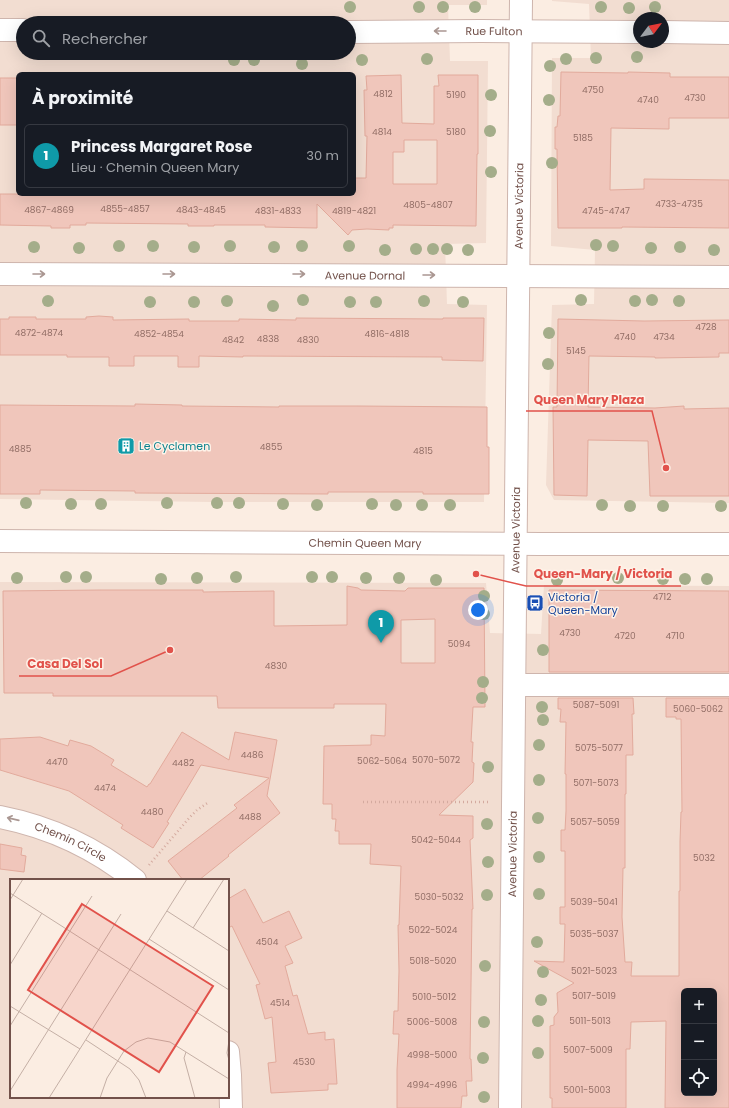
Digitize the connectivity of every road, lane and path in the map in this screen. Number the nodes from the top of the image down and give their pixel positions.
1 (521, 0) edge
2 (0, 30) edge
3 (16, 30) edge
4 (356, 32) edge
5 (521, 32) junction
6 (633, 32) edge
7 (669, 32) edge
8 (729, 33) edge
9 (0, 274) edge
10 (519, 276) junction
11 (729, 277) edge
12 (0, 541) edge
13 (516, 544) junction
14 (729, 544) edge
15 (515, 685) junction
16 (729, 685) edge
17 (209, 802) dead end
18 (364, 802) dead end
19 (494, 802) dead end
20 (0, 817) edge
21 (140, 875) edge
22 (229, 1064) edge
23 (231, 1108) edge
24 (510, 1108) edge

1 - 5 street, Avenue Victoria
2 - 3 street
5 -> 4 street, Rue Fulton
5 - 6 street, Rue Fulton
5 - 10 street, Avenue Victoria
7 - 8 street
9 -> 10 street, Avenue Dornal
10 - 11 street, Avenue Dornal
10 - 13 street, Avenue Victoria
12 - 13 street, Chemin Queen Mary
13 - 14 street, Chemin Queen Mary
13 - 15 street, Avenue Victoria
15 - 16 street
15 - 24 street, Avenue Victoria
17 - 21 path
18 - 19 path
21 -> 20 street, Chemin Circle
22 - 23 street

